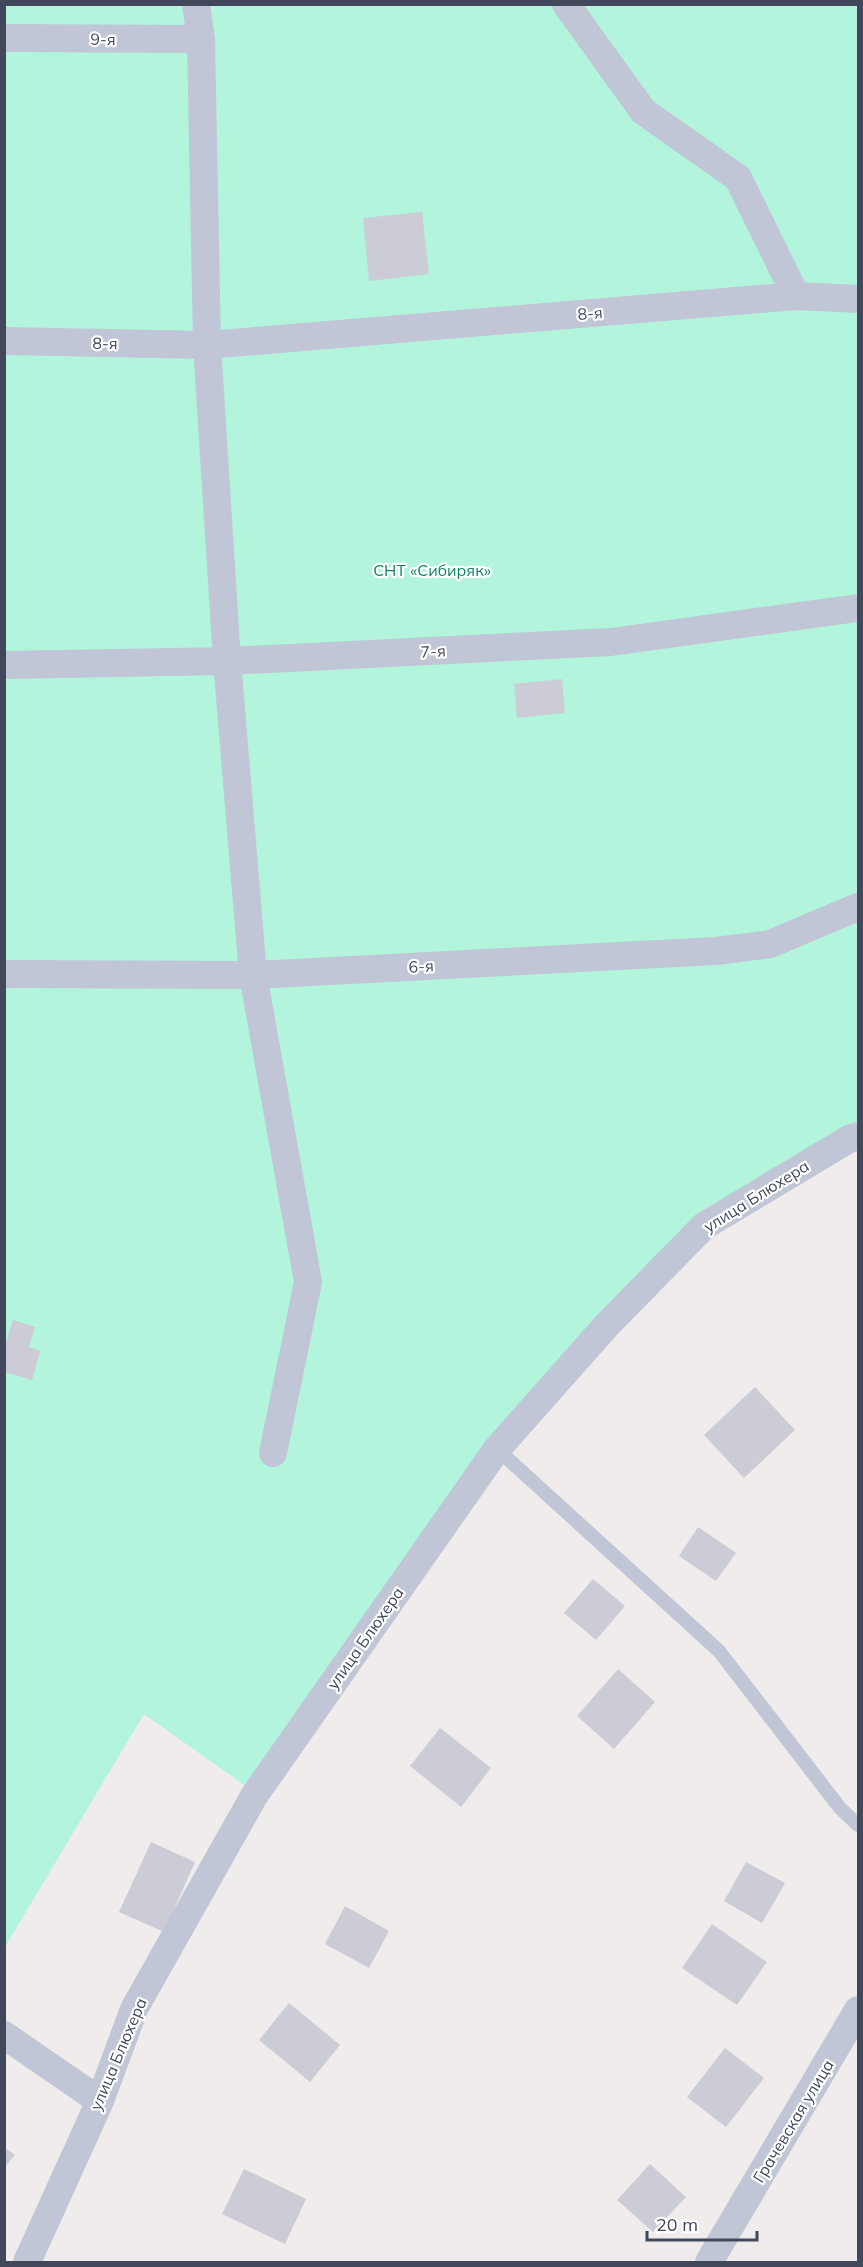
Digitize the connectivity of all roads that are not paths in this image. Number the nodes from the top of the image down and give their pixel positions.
1 (196, 4) edge
2 (566, 4) edge
3 (4, 38) edge
4 (201, 39) junction
5 (796, 296) junction
6 (858, 298) edge
7 (4, 341) edge
8 (207, 345) junction
9 (858, 608) edge
10 (226, 661) junction
11 (4, 665) edge
12 (858, 907) edge
13 (4, 974) edge
14 (253, 975) junction
15 (858, 1136) edge
16 (496, 1449) junction
17 (273, 1453) dead end
18 (858, 1825) edge
19 (858, 2010) edge
20 (4, 2035) edge
21 (100, 2101) junction
22 (27, 2262) edge
23 (709, 2262) edge

1 - 4 street
2 - 5 street
3 - 4 street, 9-я
4 - 8 street
5 - 6 street, 8-я
5 - 8 street, 8-я
7 - 8 street, 8-я
8 - 10 street
9 - 10 street, 7-я
10 - 11 street, 7-я
10 - 14 street
12 - 14 street, 6-я
13 - 14 street, 6-я
14 - 17 street
15 - 16 street, улица Блюхера
16 - 18 lane
16 - 21 street, улица Блюхера
19 - 23 street, Грачевская улица
20 - 21 street
21 - 22 street, улица Блюхера

